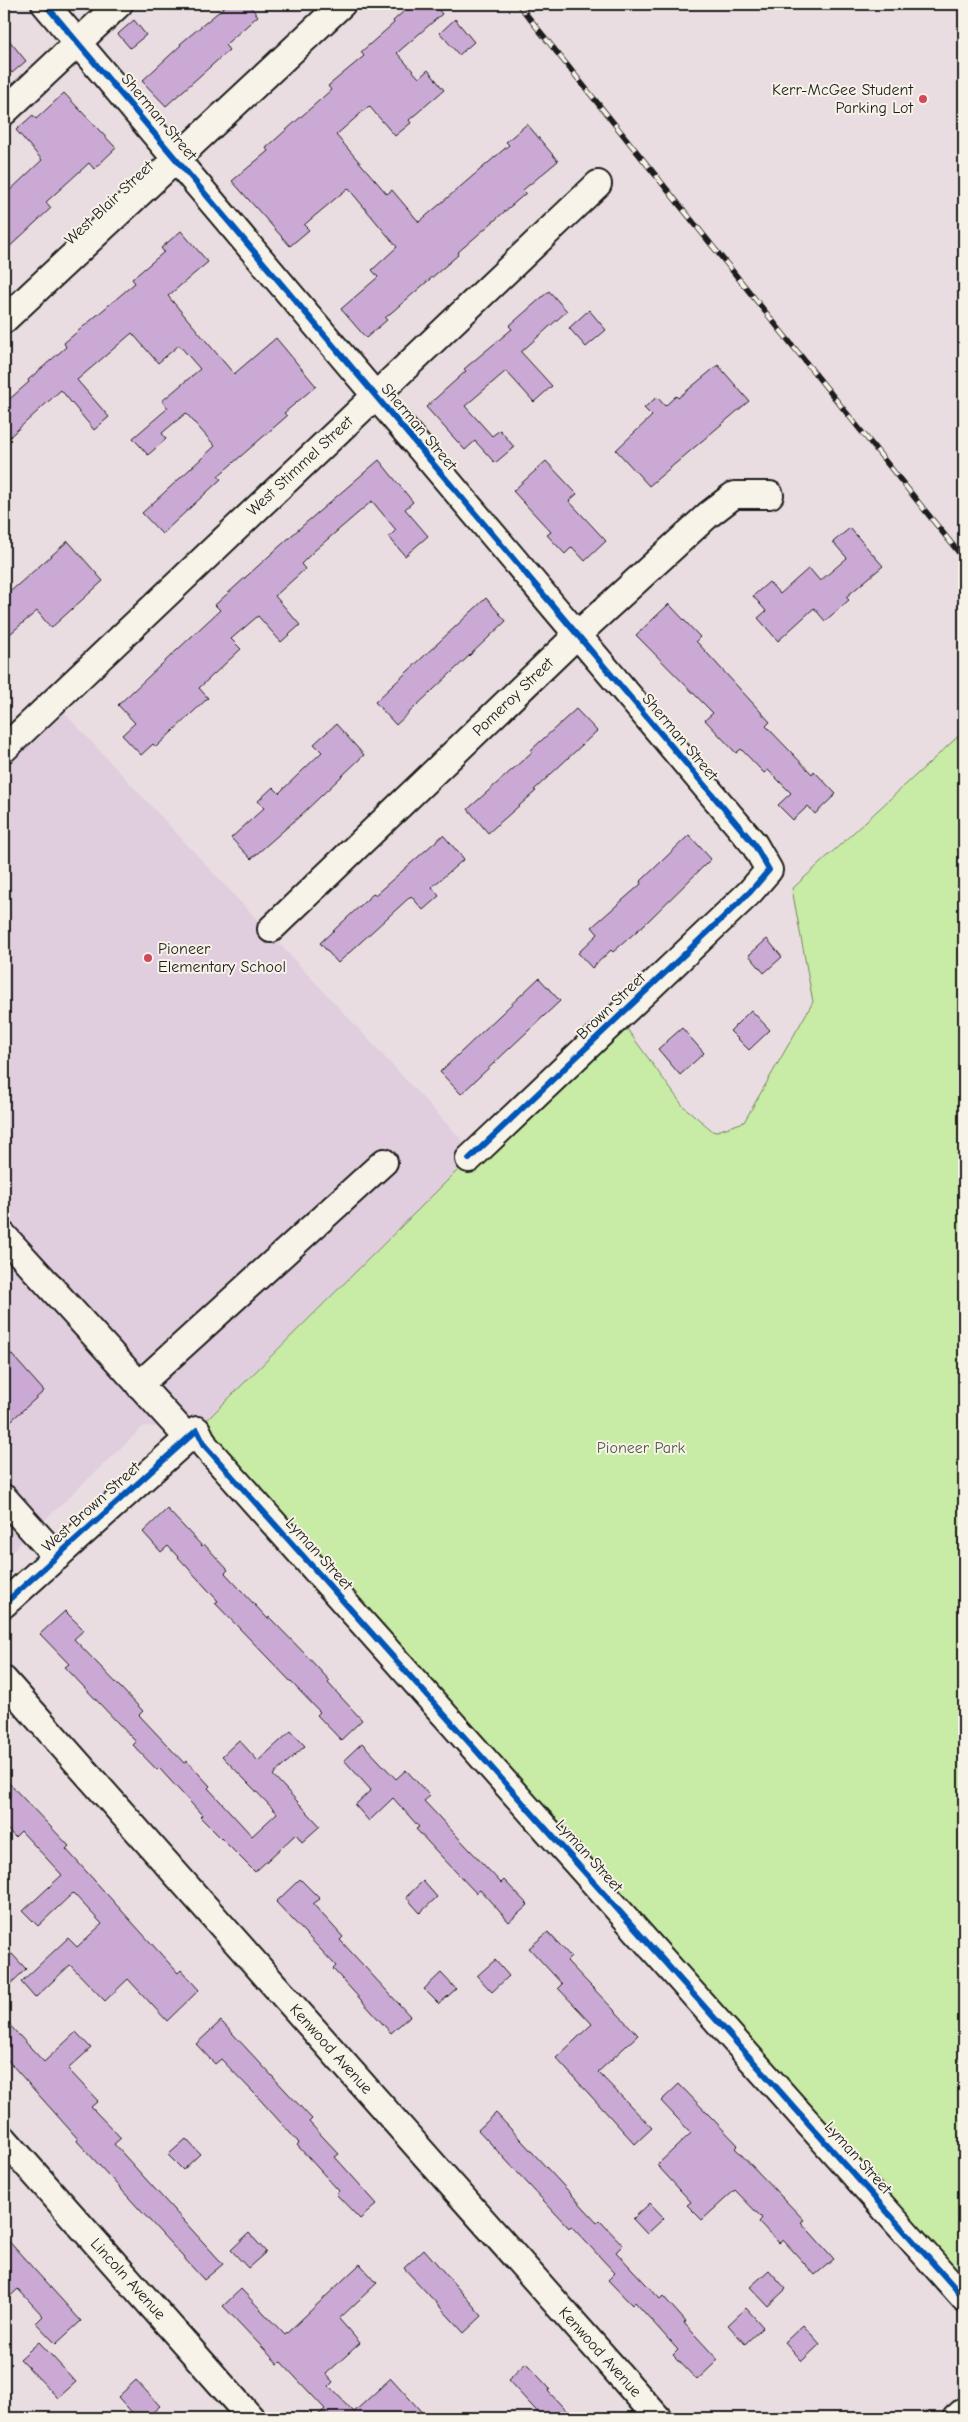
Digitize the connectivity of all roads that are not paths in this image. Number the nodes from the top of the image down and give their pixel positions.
1 (45, 4) edge
2 (119, 4) edge
3 (342, 4) edge
4 (78, 43) junction
5 (4, 112) edge
6 (176, 159) junction
7 (598, 184) dead end
8 (4, 320) edge
9 (375, 396) junction
10 (770, 496) dead end
11 (576, 636) junction
12 (4, 749) edge
13 (769, 870) joint
14 (270, 929) dead end
15 (470, 1159) dead end
16 (384, 1162) dead end
17 (4, 1236) edge
18 (139, 1385) junction
19 (192, 1434) junction
20 (4, 1498) edge
21 (57, 1557) junction
22 (4, 1604) edge
23 (4, 1680) edge
24 (4, 2139) edge
25 (964, 2298) edge
26 (964, 2411) edge
27 (251, 2418) edge
28 (658, 2418) edge
29 (956, 2418) edge

1 - 4 street, Sherman Street
2 - 4 street
3 - 6 street, West Blair Street
4 - 5 street
4 - 6 street, Sherman Street
6 - 8 street, West Blair Street
6 - 9 street, Sherman Street
7 - 9 street, West Stimmel Street
9 - 11 street, Sherman Street
9 - 12 street, West Stimmel Street
10 - 11 street, Pomeroy Street
11 - 13 street, Sherman Street
11 - 14 street, Pomeroy Street
13 - 15 street, Brown Street
16 - 18 street
17 - 18 street, Lyman Street
18 - 19 street, Lyman Street
19 - 21 street, West Brown Street
19 - 25 street, Lyman Street
20 - 21 street
21 - 22 street, West Brown Street
23 - 28 street, Kenwood Avenue
24 - 27 street, Lincoln Avenue
26 - 29 street

